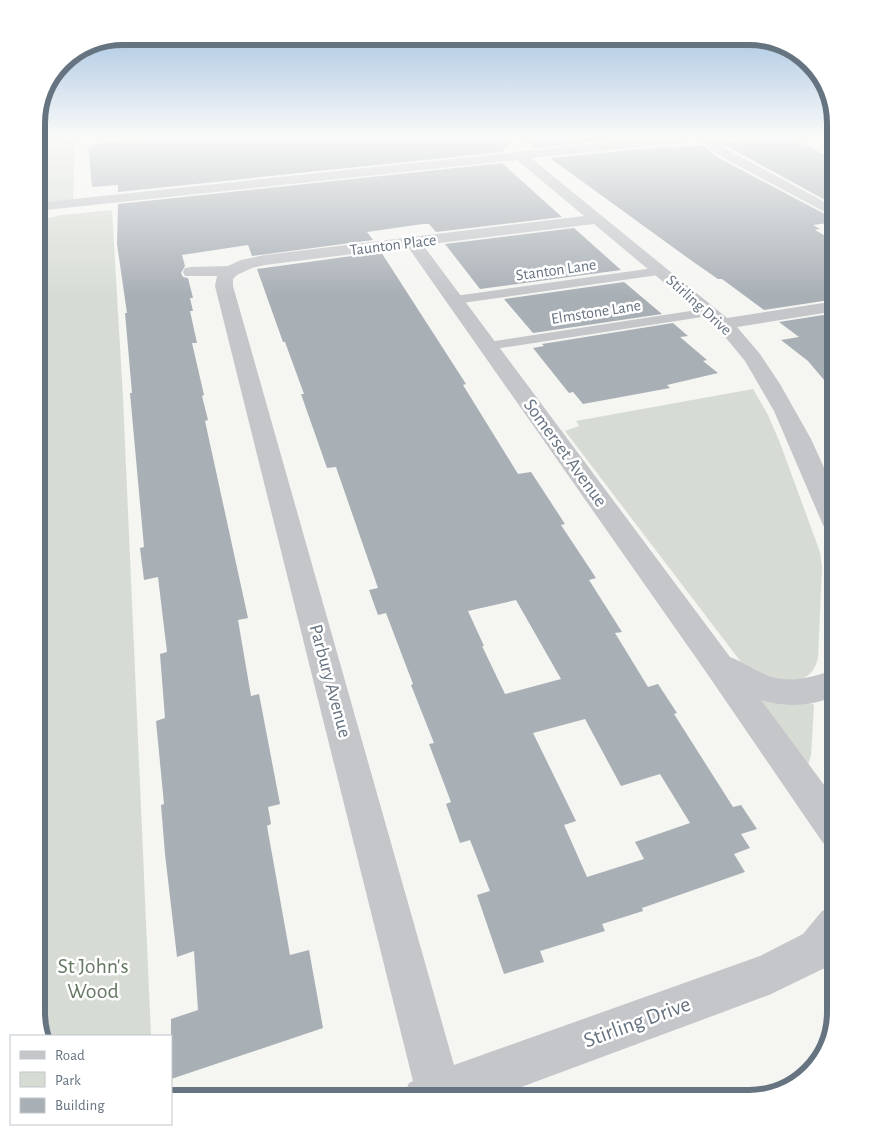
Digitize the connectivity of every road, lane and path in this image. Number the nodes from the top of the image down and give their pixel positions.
1 (181, 191) edge
2 (563, 191) edge
3 (794, 191) edge
4 (100, 202) junction
5 (45, 206) edge
6 (827, 209) edge
7 (45, 214) edge
8 (597, 219) junction
9 (413, 242) junction
10 (231, 271) junction
11 (661, 271) junction
12 (191, 272) dead end
13 (455, 300) junction
14 (827, 307) edge
15 (716, 318) junction
16 (488, 346) junction
17 (827, 503) edge
18 (717, 663) junction
19 (827, 685) edge
20 (827, 819) edge
21 (827, 937) edge
22 (430, 1090) edge
23 (449, 1090) edge

1 - 4 street
2 - 8 street, Stirling Drive
3 - 6 street
4 - 5 street
4 - 7 street
8 - 9 street, Taunton Place
8 - 11 street, Stirling Drive
9 - 10 street, Taunton Place
9 - 13 street, Somerset Avenue
10 - 12 street, Taunton Place
10 - 22 street, Parbury Avenue
11 - 13 lane, Stanton Lane
11 - 15 street, Stirling Drive
13 - 16 street, Somerset Avenue
14 - 15 street
15 - 16 lane, Elmstone Lane
15 - 17 street, Stirling Drive
16 - 18 street, Somerset Avenue
18 - 19 street, Somerset Avenue
18 - 20 street, Somerset Avenue
21 - 23 street, Stirling Drive

